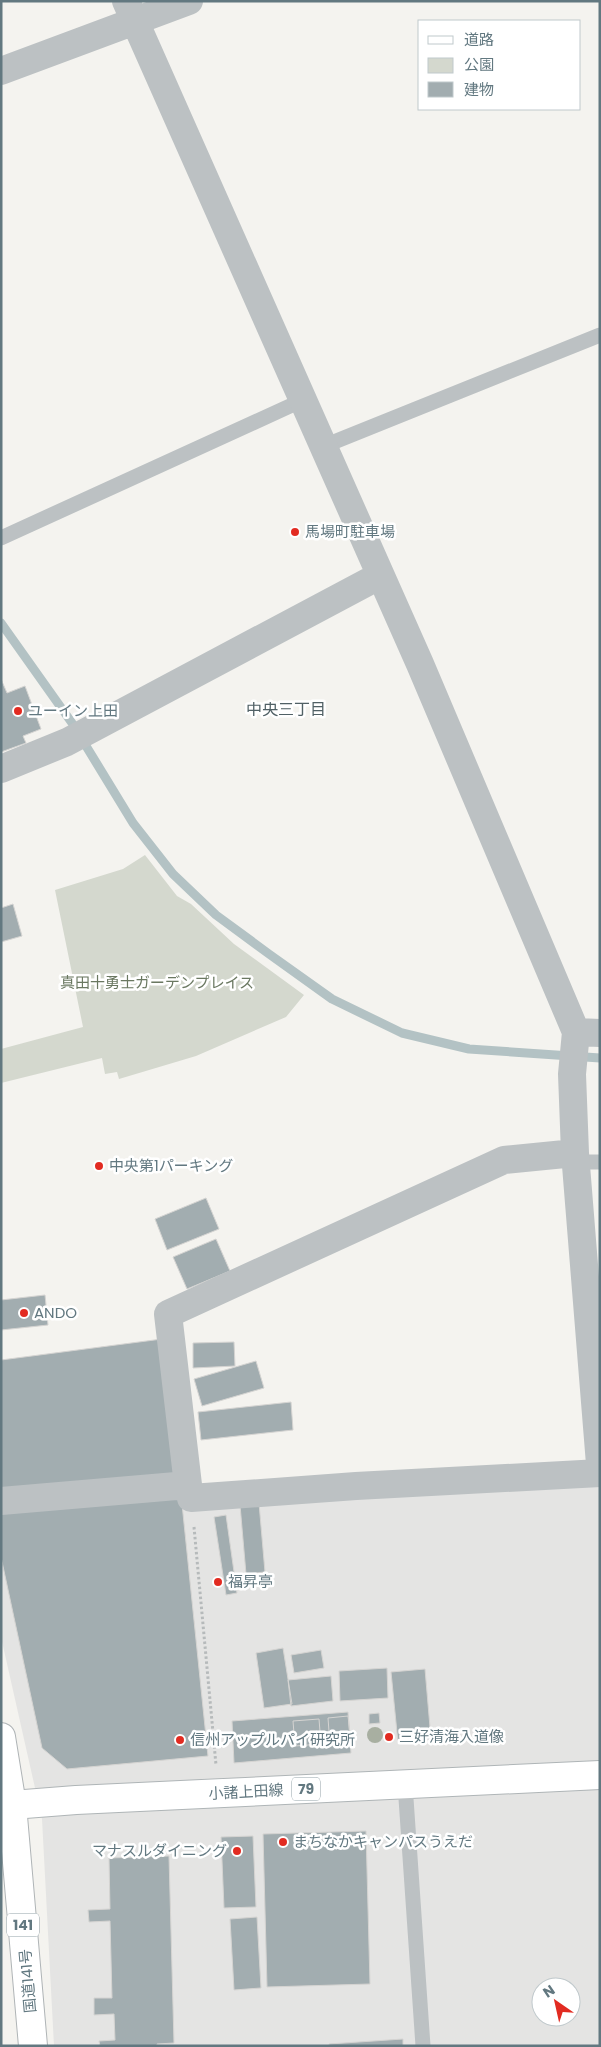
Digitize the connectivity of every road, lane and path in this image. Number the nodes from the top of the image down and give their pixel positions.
1 (189, 1) edge
2 (131, 11) edge
3 (1, 72) edge
4 (600, 334) edge
5 (303, 400) junction
6 (324, 446) junction
7 (1, 538) edge
8 (379, 576) junction
9 (1, 769) edge
10 (584, 1034) edge
11 (584, 1159) edge
12 (600, 1464) edge
13 (600, 1473) edge
14 (189, 1492) junction
15 (1, 1501) edge
16 (1, 1737) edge
17 (600, 1775) edge
18 (405, 1784) junction
19 (219, 1793) junction
20 (12, 1805) junction
21 (33, 2046) edge
22 (423, 2046) edge

1 - 2 street
2 - 3 street
2 - 5 street
4 - 6 lane
5 - 6 street
5 - 7 lane
6 - 8 street
8 - 9 street
8 - 10 street
10 - 11 street
11 - 12 street
11 - 14 street
13 - 14 street
14 - 15 street
14 - 19 path
16 - 20 main road, 国道141号 / 141
17 - 18 main road, 小諸上田線 / 79
18 - 19 main road, 小諸上田線 / 79
18 - 22 lane
19 - 20 main road, 小諸上田線 / 79
20 - 21 main road, 国道141号 / 141

